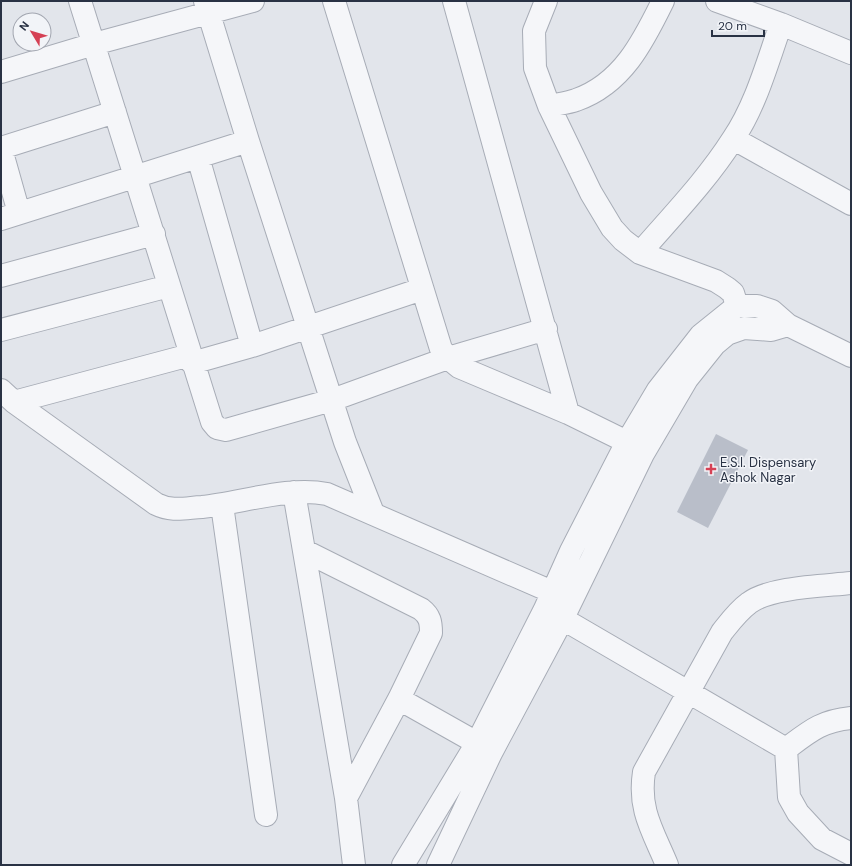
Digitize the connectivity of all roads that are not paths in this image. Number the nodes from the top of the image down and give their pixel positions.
1 (80, 1) edge
2 (252, 1) edge
3 (334, 1) edge
4 (454, 1) edge
5 (663, 1) edge
6 (717, 1) edge
7 (543, 2) edge
8 (207, 7) edge
9 (782, 24) junction
10 (94, 44) junction
11 (851, 53) edge
12 (1, 72) edge
13 (550, 106) junction
14 (115, 112) junction
15 (734, 139) junction
16 (248, 141) junction
17 (1, 148) edge
18 (198, 157) junction
19 (134, 176) junction
20 (851, 204) edge
21 (10, 216) edge
22 (154, 234) junction
23 (640, 253) junction
24 (1, 276) edge
25 (169, 286) junction
26 (422, 289) junction
27 (737, 306) junction
28 (788, 325) junction
29 (309, 327) junction
30 (546, 329) junction
31 (1, 330) edge
32 (252, 346) junction
33 (851, 356) edge
34 (448, 358) junction
35 (191, 359) junction
36 (7, 396) edge
37 (332, 400) junction
38 (568, 413) junction
39 (627, 442) junction
40 (294, 492) junction
41 (222, 505) junction
42 (373, 514) junction
43 (305, 551) junction
44 (851, 583) edge
45 (558, 605) junction
46 (688, 692) junction
47 (399, 699) junction
48 (851, 718) edge
49 (477, 743) junction
50 (786, 749) junction
51 (346, 798) junction
52 (266, 815) dead end
53 (851, 854) edge
54 (354, 865) edge
55 (403, 865) edge
56 (438, 865) edge
57 (667, 865) edge

1 - 10 street
2 - 8 street
3 - 26 street
4 - 30 street
5 - 13 street
6 - 9 street
7 - 13 street
8 - 10 street
8 - 16 street
9 - 11 street
9 - 15 street
10 - 12 street
10 - 14 street
13 - 23 street
14 - 17 street
14 - 19 street
15 - 20 street
15 - 23 street
16 - 18 street
16 - 29 street
17 - 21 street
18 - 19 street
18 - 32 street
19 - 21 street
19 - 22 street
22 - 24 street
22 - 25 street
23 - 27 street
25 - 31 street
25 - 35 street
26 - 29 street
26 - 34 street
27 - 28 street
27 - 39 street
28 - 33 street
28 - 45 street
29 - 32 street
29 - 37 street
30 - 34 street
30 - 38 street
32 - 35 street
34 - 37 street
34 - 38 street
35 - 36 street
35 - 37 street
36 - 41 street
37 - 42 street
38 - 39 street
39 - 45 street
40 - 41 street
40 - 42 street
40 - 43 street
41 - 52 street
42 - 45 street
43 - 47 street
43 - 51 street
44 - 46 street
45 - 46 street
45 - 49 street
45 - 56 street
46 - 50 street
46 - 57 street
47 - 49 street
47 - 51 street
48 - 50 street
49 - 55 street
50 - 53 street
51 - 54 street

